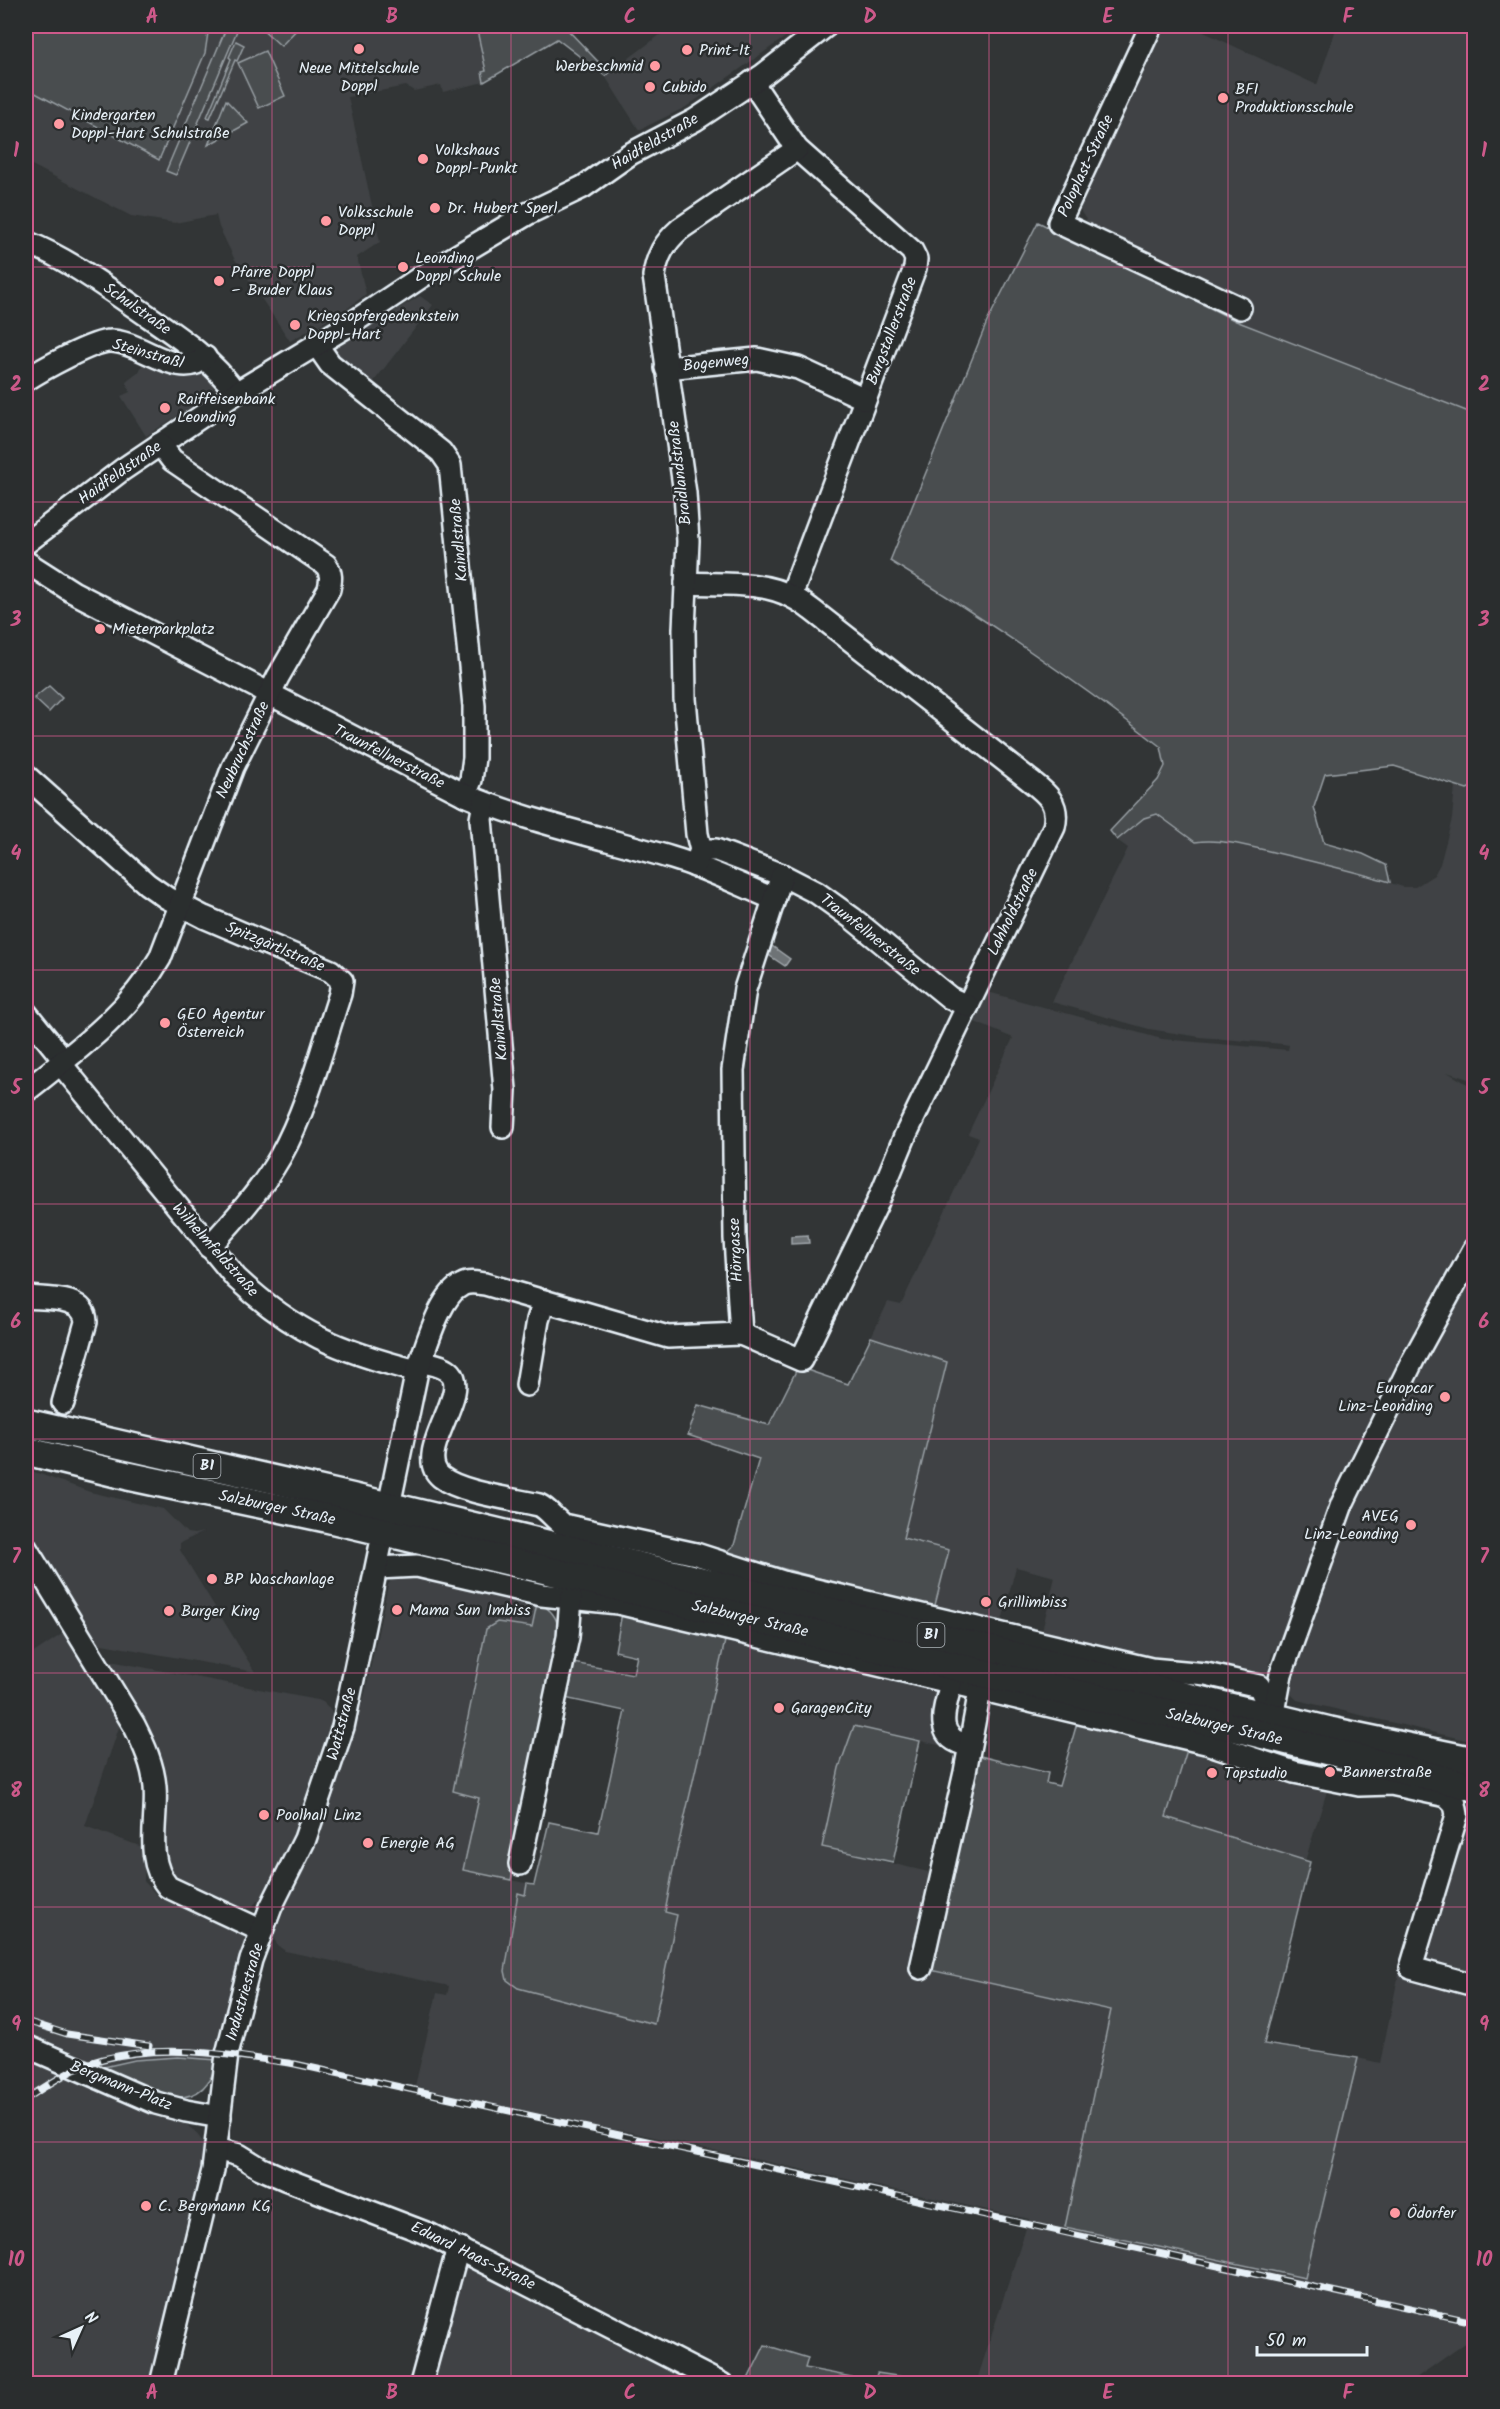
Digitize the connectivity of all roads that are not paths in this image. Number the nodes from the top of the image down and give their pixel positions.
1 (826, 26) edge
2 (1151, 26) edge
3 (752, 82) junction
4 (797, 149) junction
5 (26, 242) edge
6 (1240, 308) dead end
7 (316, 344) junction
8 (205, 357) junction
9 (666, 368) junction
10 (27, 376) edge
11 (236, 393) junction
12 (865, 399) junction
13 (160, 444) junction
14 (26, 543) edge
15 (26, 562) edge
16 (686, 584) junction
17 (791, 596) junction
18 (269, 694) junction
19 (26, 776) edge
20 (474, 799) junction
21 (698, 858) junction
22 (782, 875) junction
23 (774, 899) junction
24 (179, 904) junction
25 (968, 1006) junction
26 (26, 1013) edge
27 (62, 1062) junction
28 (26, 1091) edge
29 (503, 1127) dead end
30 (209, 1246) junction
31 (1474, 1250) edge
32 (26, 1298) edge
33 (544, 1301) junction
34 (741, 1334) junction
35 (419, 1366) junction
36 (527, 1385) dead end
37 (63, 1403) dead end
38 (26, 1423) edge
39 (26, 1451) edge
40 (386, 1520) junction
41 (26, 1548) edge
42 (378, 1568) junction
43 (571, 1598) junction
44 (951, 1683) junction
45 (980, 1690) junction
46 (1269, 1739) junction
47 (968, 1745) junction
48 (1474, 1761) edge
49 (1474, 1786) edge
50 (520, 1864) dead end
51 (262, 1930) junction
52 (921, 1968) dead end
53 (1474, 1985) edge
54 (26, 2046) edge
55 (220, 2117) junction
56 (216, 2149) junction
57 (460, 2249) junction
58 (161, 2384) edge
59 (421, 2384) edge
60 (722, 2384) edge

1 - 3 street, Haidfeldstraße
2 - 6 street, Poloplast-Straße
3 - 4 street, Burgstallerstraße
3 - 7 street, Haidfeldstraße
4 - 9 street, Braidlandstraße
4 - 12 street, Burgstallerstraße
5 - 8 street, Schulstraße
7 - 11 street, Haidfeldstraße
7 - 20 street, Kaindlstraße
8 - 10 street, Steinstraßl
8 - 11 street, Schulstraße
9 - 12 street, Bogenweg
9 - 16 street, Braidlandstraße
11 - 13 street, Haidfeldstraße
12 - 17 street, Burgstallerstraße
13 - 14 street, Haidfeldstraße
13 - 18 street, Neubruchstraße
15 - 18 street, Traunfellnerstraße
16 - 17 street, Lahholdstraße
16 - 21 street, Braidlandstraße
17 - 25 street, Lahholdstraße
18 - 20 street, Traunfellnerstraße
18 - 24 street, Neubruchstraße
19 - 24 street, Spitzgärtlstraße
20 - 21 street, Traunfellnerstraße
20 - 29 street, Kaindlstraße
21 - 22 street, Traunfellnerstraße
21 - 23 street, Traunfellnerstraße
22 - 23 street, Hörrgasse
22 - 25 street, Traunfellnerstraße
23 - 34 street, Hörrgasse
24 - 27 street, Neubruchstraße
24 - 30 street, Spitzgärtlstraße
25 - 34 street, Lahholdstraße
26 - 27 street, Wilhelmfeldstraße
27 - 28 street, Neubruchstraße
27 - 30 street, Wilhelmfeldstraße
30 - 35 street, Wilhelmfeldstraße
31 - 46 street
32 - 37 street
33 - 34 street
33 - 35 street
33 - 36 street
35 - 40 street
35 - 46 street, Salzburger Straße
38 - 40 main road, Salzburger Straße / B1
39 - 40 main road, Salzburger Straße / B1
40 - 42 street, Wattstraße
40 - 46 main road, Salzburger Straße / B1
41 - 51 street, Industriestraße
42 - 43 street, Salzburger Straße
42 - 51 street, Wattstraße
43 - 44 street, Salzburger Straße
43 - 50 street
44 - 45 street, Salzburger Straße
44 - 47 street
45 - 46 street, Salzburger Straße
45 - 47 street
46 - 48 main road, Salzburger Straße / B1
46 - 49 main road, Salzburger Straße / B1
46 - 53 street, Salzburger Straße
47 - 52 street
51 - 55 street, Industriestraße
54 - 55 street, Bergmann-Platz
55 - 56 street, Industriestraße
56 - 57 street, Eduard Haas-Straße
56 - 58 street, Industriestraße
57 - 59 street
57 - 60 street, Eduard Haas-Straße

